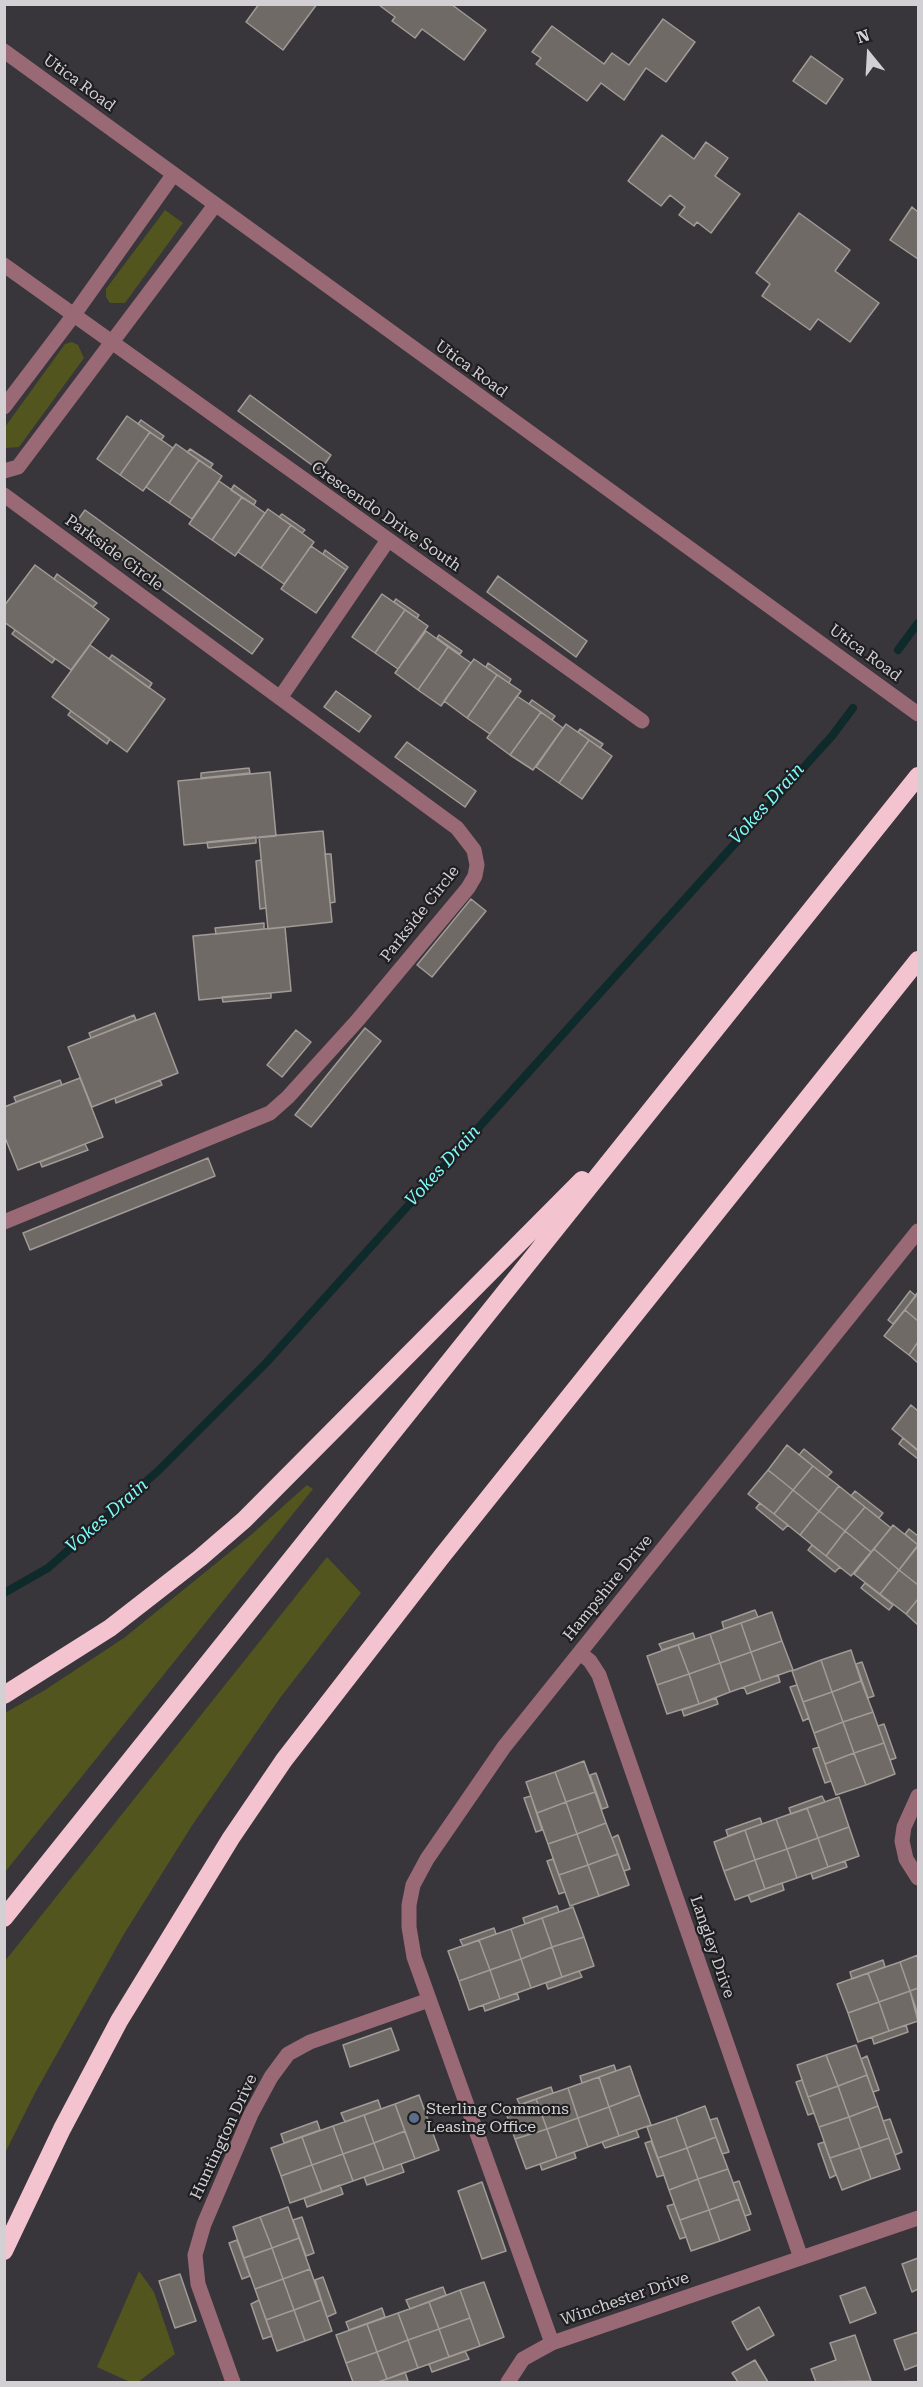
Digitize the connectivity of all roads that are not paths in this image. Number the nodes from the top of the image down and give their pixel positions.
1 (4, 51) edge
2 (172, 175) junction
3 (215, 205) junction
4 (4, 265) edge
5 (74, 316) junction
6 (110, 343) junction
7 (4, 408) edge
8 (4, 471) edge
9 (4, 495) edge
10 (388, 540) junction
11 (280, 698) junction
12 (918, 714) edge
13 (642, 721) dead end
14 (918, 776) edge
15 (918, 960) edge
16 (640, 1121) junction
17 (4, 1222) edge
18 (918, 1231) edge
19 (580, 1653) junction
20 (4, 1695) edge
21 (918, 1796) edge
22 (918, 1878) edge
23 (4, 1918) edge
24 (429, 2000) junction
25 (918, 2218) edge
26 (4, 2252) edge
27 (801, 2258) junction
28 (552, 2343) junction
29 (233, 2382) edge
30 (508, 2382) edge

1 - 2 street, Utica Road
2 - 3 street, Utica Road
2 - 5 street
3 - 6 street
3 - 12 street, Utica Road
4 - 5 street, Crescendo Drive South
5 - 6 street, Crescendo Drive South
5 - 7 street
6 - 8 street
6 - 10 street, Crescendo Drive South
9 - 11 street, Parkside Circle
10 - 11 street
10 - 13 street, Crescendo Drive South
11 - 17 street, Parkside Circle
14 - 16 highway
15 - 26 highway
16 - 20 highway
16 - 23 highway
18 - 19 street, Hampshire Drive
19 - 24 street, Hampshire Drive
19 - 27 street, Langley Drive
21 - 22 street
24 - 28 street, Winchester Drive
24 - 29 street, Huntington Drive
25 - 27 street, Winchester Drive
27 - 28 street, Winchester Drive
28 - 30 street

